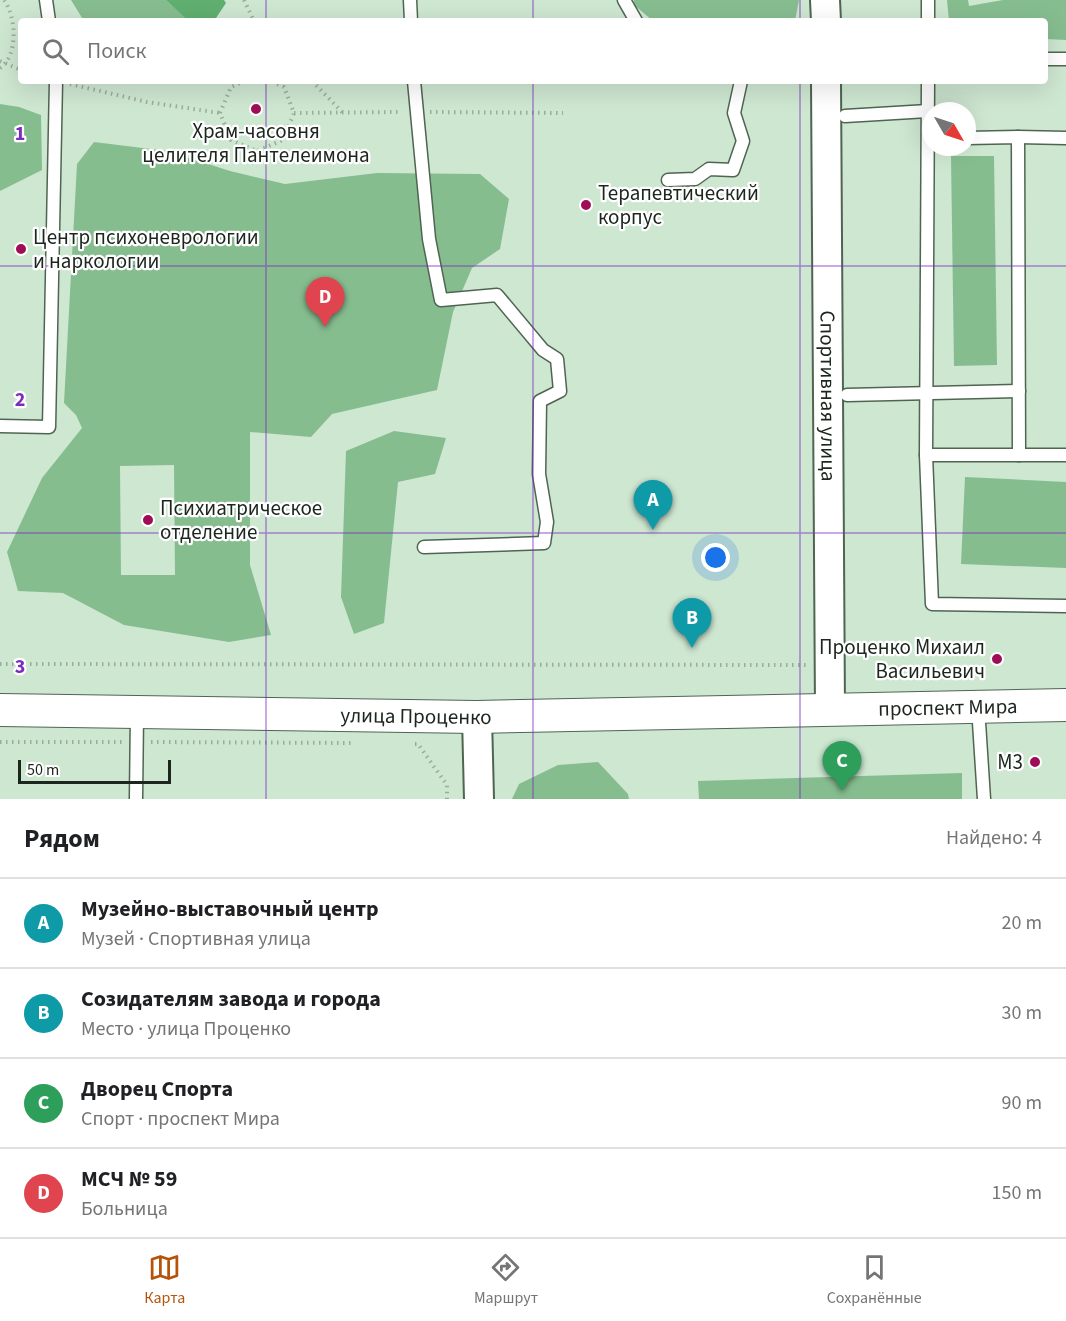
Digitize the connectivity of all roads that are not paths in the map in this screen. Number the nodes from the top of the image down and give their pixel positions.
1 (46, 0) edge
2 (410, 0) edge
3 (624, 0) edge
4 (825, 0) edge
5 (928, 0) edge
6 (49, 18) edge
7 (411, 18) edge
8 (634, 18) edge
9 (826, 18) edge
10 (928, 18) edge
11 (1048, 59) edge
12 (1066, 59) edge
13 (62, 84) edge
14 (414, 84) edge
15 (740, 84) edge
16 (826, 84) edge
17 (928, 84) edge
18 (928, 102) edge
19 (922, 111) edge
20 (845, 116) dead end
21 (1018, 137) junction
22 (976, 138) edge
23 (1066, 138) edge
24 (929, 156) edge
25 (668, 180) dead end
26 (1019, 391) junction
27 (926, 394) junction
28 (847, 395) dead end
29 (0, 426) edge
30 (926, 455) junction
31 (1019, 455) junction
32 (1066, 455) edge
33 (424, 547) dead end
34 (1066, 606) edge
35 (1066, 705) edge
36 (978, 706) junction
37 (0, 710) edge
38 (137, 710) junction
39 (830, 710) junction
40 (477, 717) junction
41 (136, 799) edge
42 (478, 799) edge
43 (984, 799) edge

1 - 6 lane
2 - 7 lane
3 - 8 lane
4 - 9 street
5 - 10 lane
11 - 12 lane
13 - 29 lane
14 - 33 lane
15 - 25 lane
16 - 39 street, Спортивная улица
17 - 18 lane
19 - 20 lane
21 - 22 lane
21 - 23 lane
21 - 26 lane
24 - 27 lane
26 - 27 lane
26 - 31 lane
27 - 28 lane
27 - 30 lane
30 - 31 lane
30 - 34 lane
31 - 32 lane
35 - 36 main road, проспект Мира
36 - 39 main road, проспект Мира
36 - 43 lane
37 - 38 main road, улица Проценко
38 - 40 main road, улица Проценко
38 - 41 lane
39 - 40 main road, улица Проценко
40 - 42 street

